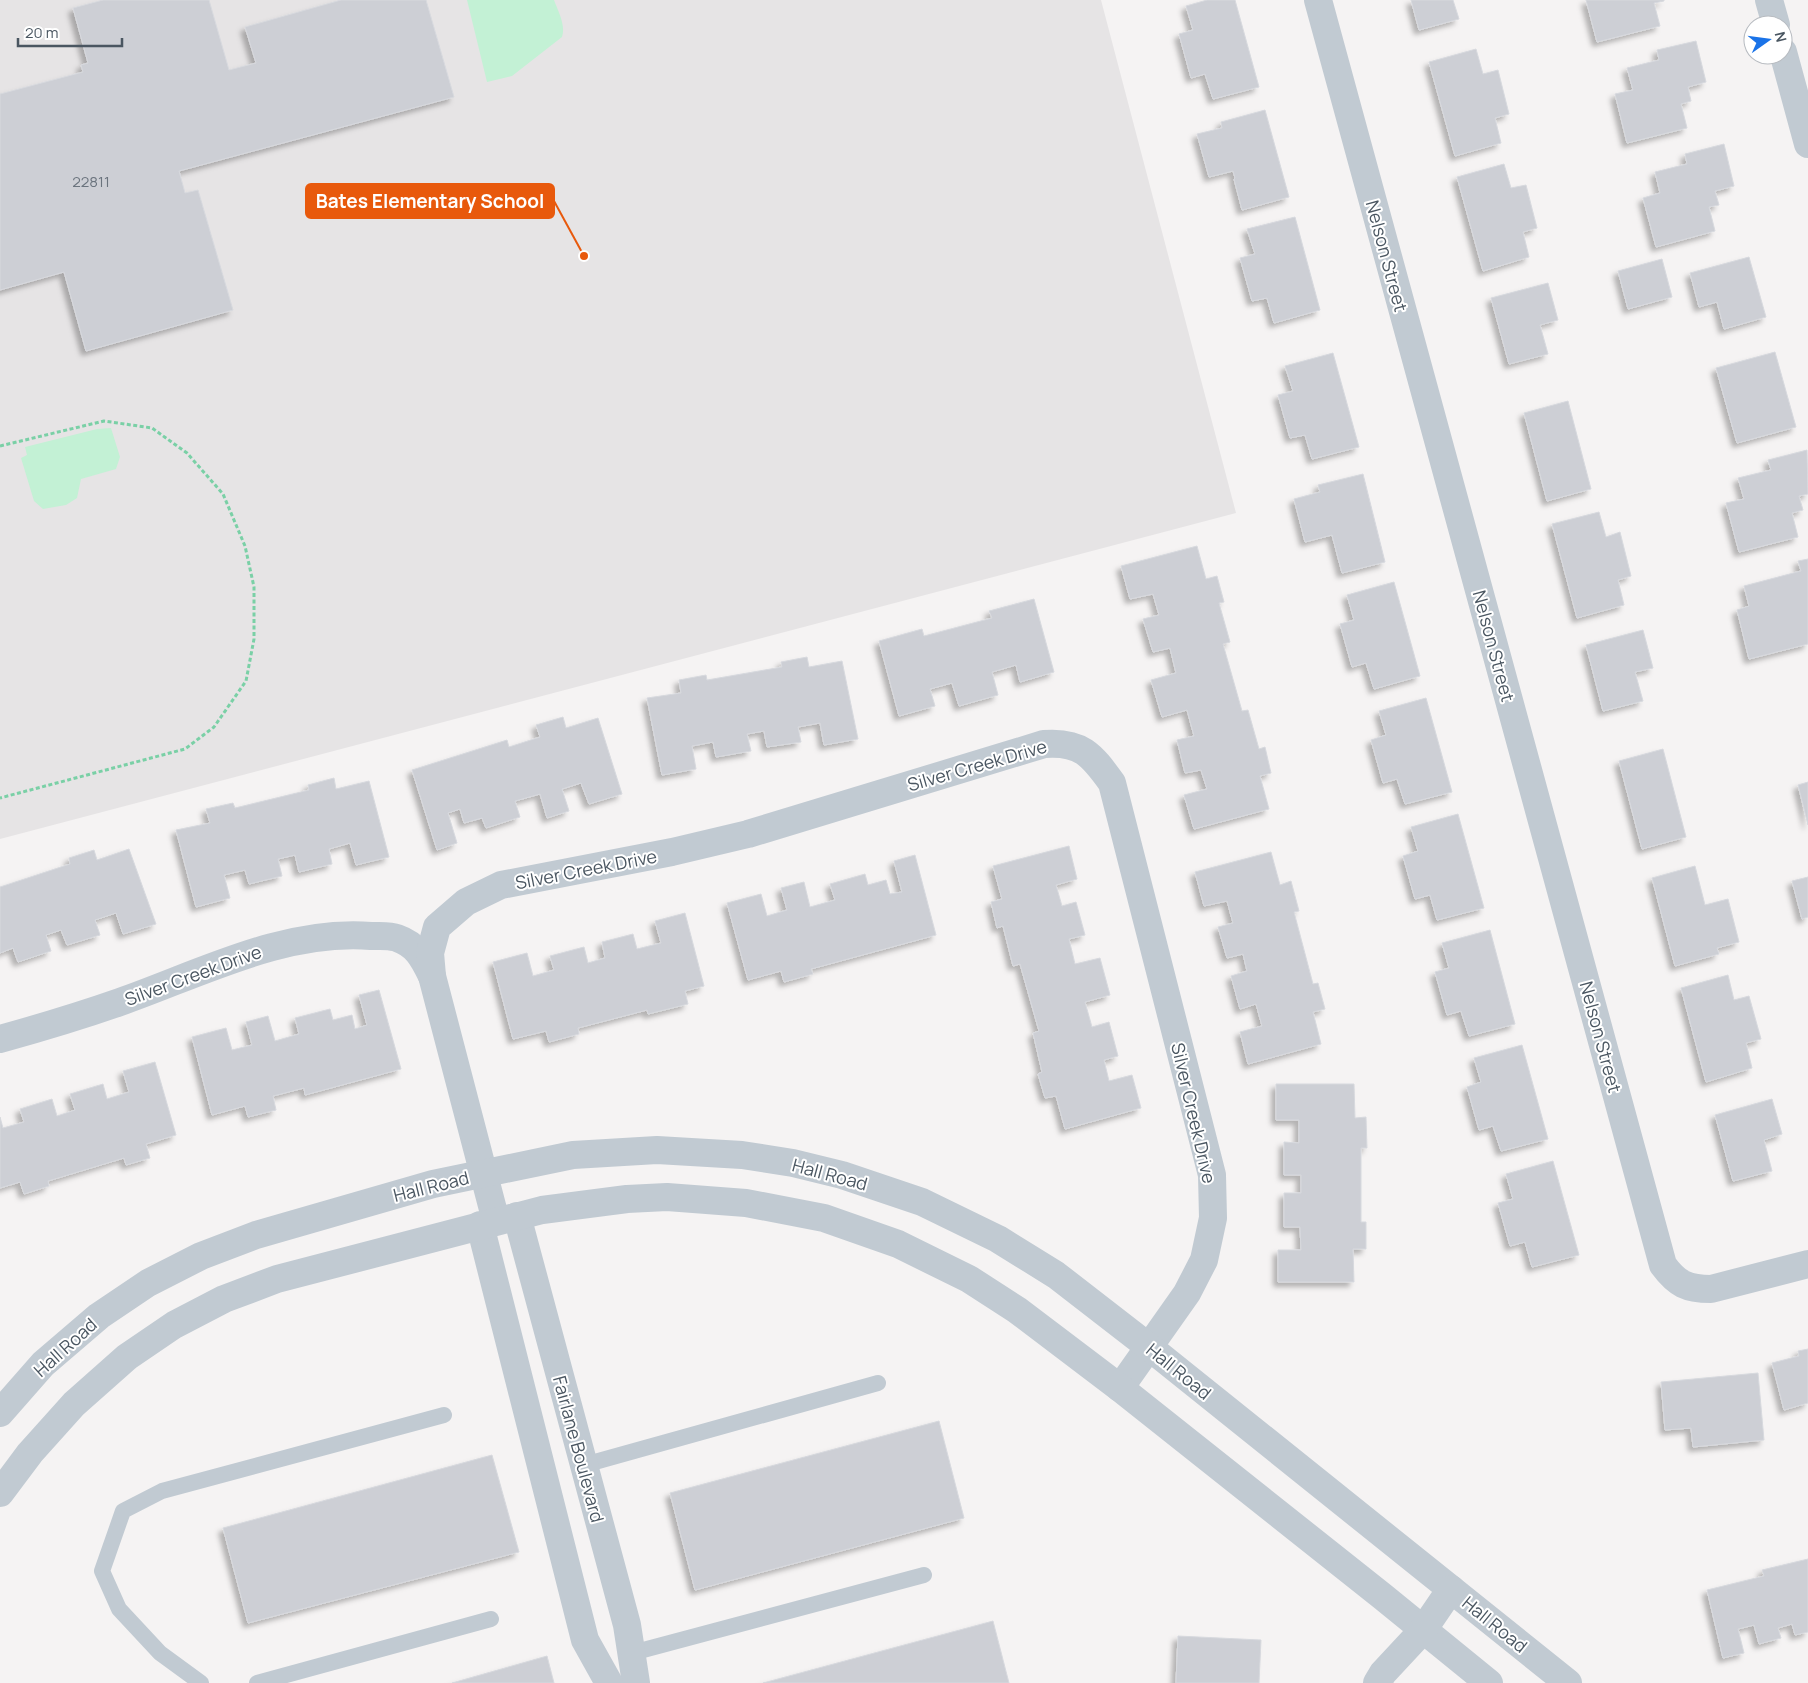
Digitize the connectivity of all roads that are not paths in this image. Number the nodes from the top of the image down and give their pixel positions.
1 (1318, 0) edge
2 (1769, 0) edge
3 (1773, 15) edge
4 (1787, 65) edge
5 (1808, 144) edge
6 (432, 976) junction
7 (0, 1039) edge
8 (483, 1173) junction
9 (497, 1221) junction
10 (1808, 1264) edge
11 (1149, 1347) junction
12 (878, 1383) dead end
13 (1120, 1388) junction
14 (0, 1413) edge
15 (444, 1415) dead end
16 (584, 1465) junction
17 (0, 1493) edge
18 (924, 1575) dead end
19 (1451, 1590) junction
20 (491, 1619) dead end
21 (1423, 1630) junction
22 (632, 1654) junction
23 (201, 1683) edge
24 (258, 1683) edge
25 (609, 1683) edge
26 (636, 1683) edge
27 (1377, 1683) edge
28 (1489, 1683) edge
29 (1568, 1683) edge

1 - 10 street, Nelson Street
2 - 3 street
4 - 5 street
6 - 7 street, Silver Creek Drive
6 - 8 street, Silver Creek Drive
6 - 11 street, Silver Creek Drive
8 - 9 street, Silver Creek Drive
8 - 11 street, Hall Road
8 - 14 street, Hall Road
9 - 13 street
9 - 16 street, Fairlane Boulevard
9 - 17 street
9 - 25 street
11 - 13 street, Silver Creek Drive
11 - 19 street, Hall Road
12 - 16 lane
13 - 21 street
15 - 23 lane
16 - 22 street, Fairlane Boulevard
18 - 22 lane
19 - 21 street
19 - 29 street, Hall Road
20 - 24 lane
21 - 27 street
21 - 28 street
22 - 26 street, Fairlane Boulevard

